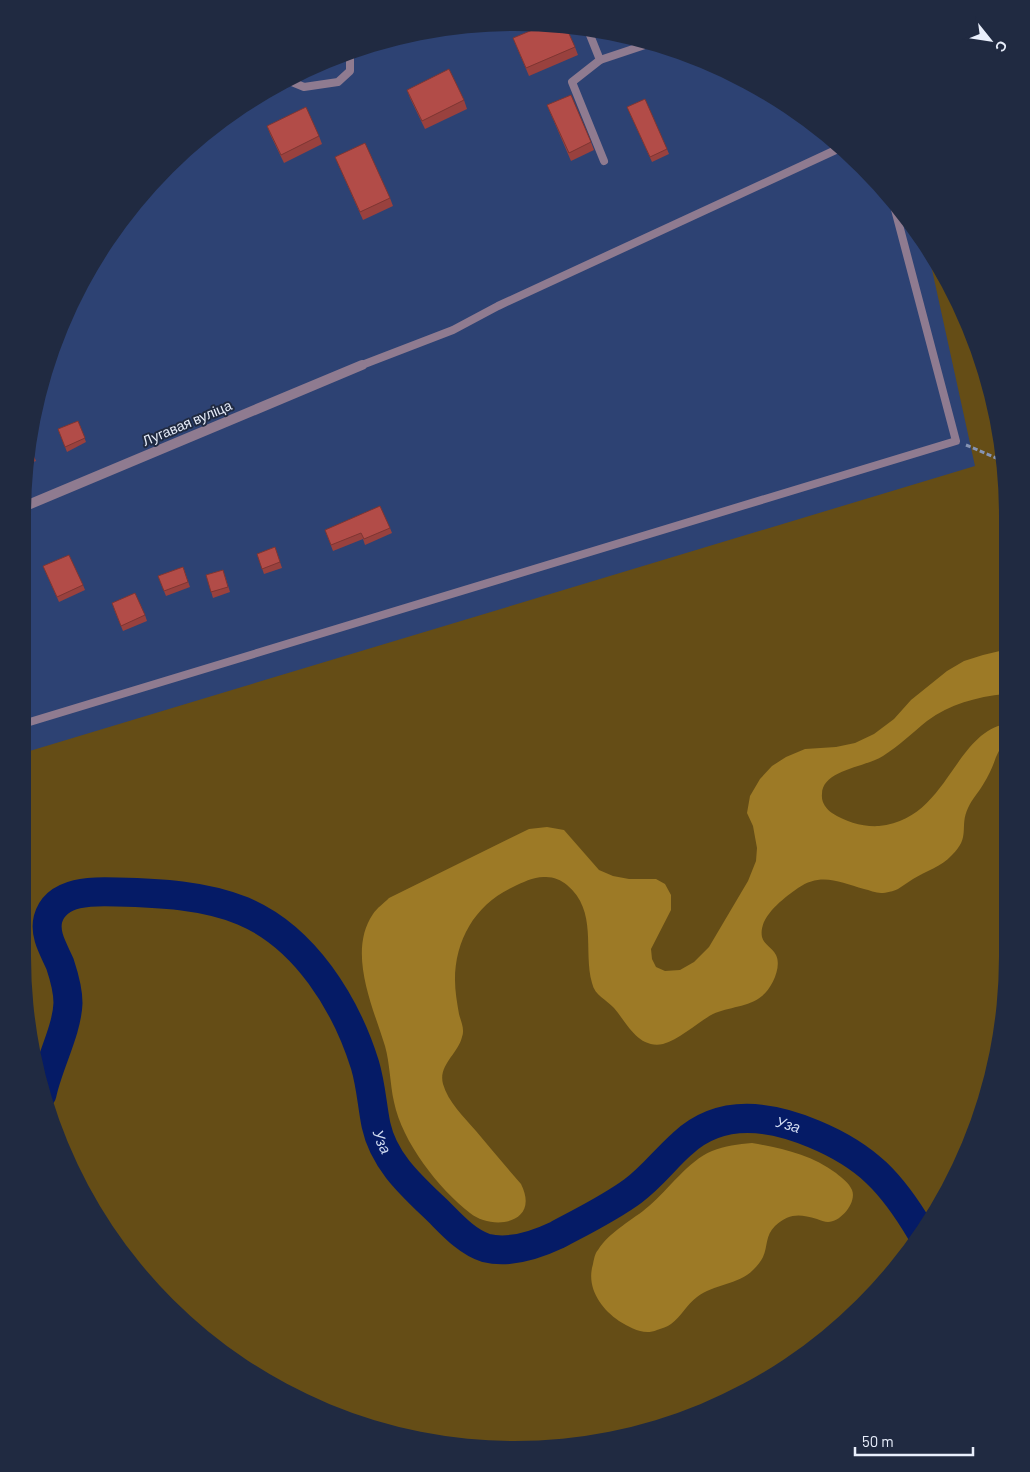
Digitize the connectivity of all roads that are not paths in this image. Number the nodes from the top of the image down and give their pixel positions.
1 (591, 38) edge
2 (636, 47) edge
3 (600, 60) junction
4 (350, 61) edge
5 (297, 83) edge
6 (834, 151) edge
7 (604, 161) dead end
8 (898, 219) edge
9 (362, 365) joint
10 (31, 503) edge
11 (31, 721) edge

1 - 3 lane
2 - 3 lane
3 - 7 lane
4 - 5 lane
6 - 9 lane
8 - 11 lane
9 - 10 street, Лугавая вуліца

